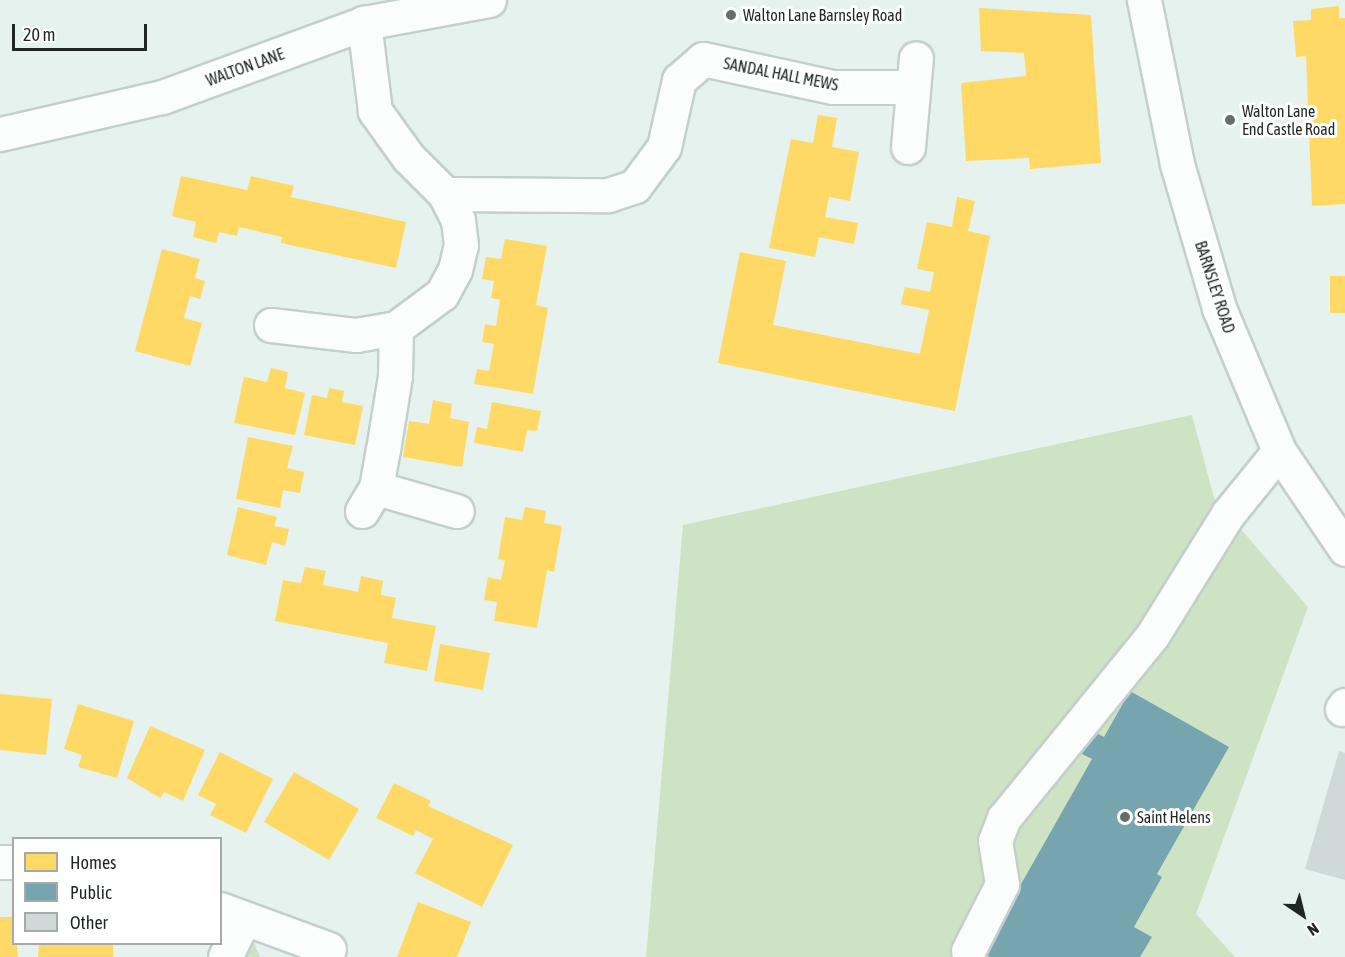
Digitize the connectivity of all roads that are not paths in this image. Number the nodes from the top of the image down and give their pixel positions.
1 (489, 0) edge
2 (1144, 0) edge
3 (364, 23) junction
4 (0, 134) edge
5 (908, 147) dead end
6 (445, 195) junction
7 (271, 325) dead end
8 (396, 328) junction
9 (1279, 451) junction
10 (457, 511) dead end
11 (1345, 549) edge
12 (232, 914) edge
13 (328, 949) dead end
14 (968, 951) dead end
15 (225, 957) edge

1 - 3 street, WALTON LANE
2 - 9 street, BARNSLEY ROAD
3 - 4 street, WALTON LANE
3 - 6 street
5 - 6 street, SANDAL HALL MEWS
6 - 8 street
7 - 8 street
8 - 10 street
9 - 11 street, BARNSLEY ROAD
9 - 14 street
12 - 13 street
12 - 15 street

